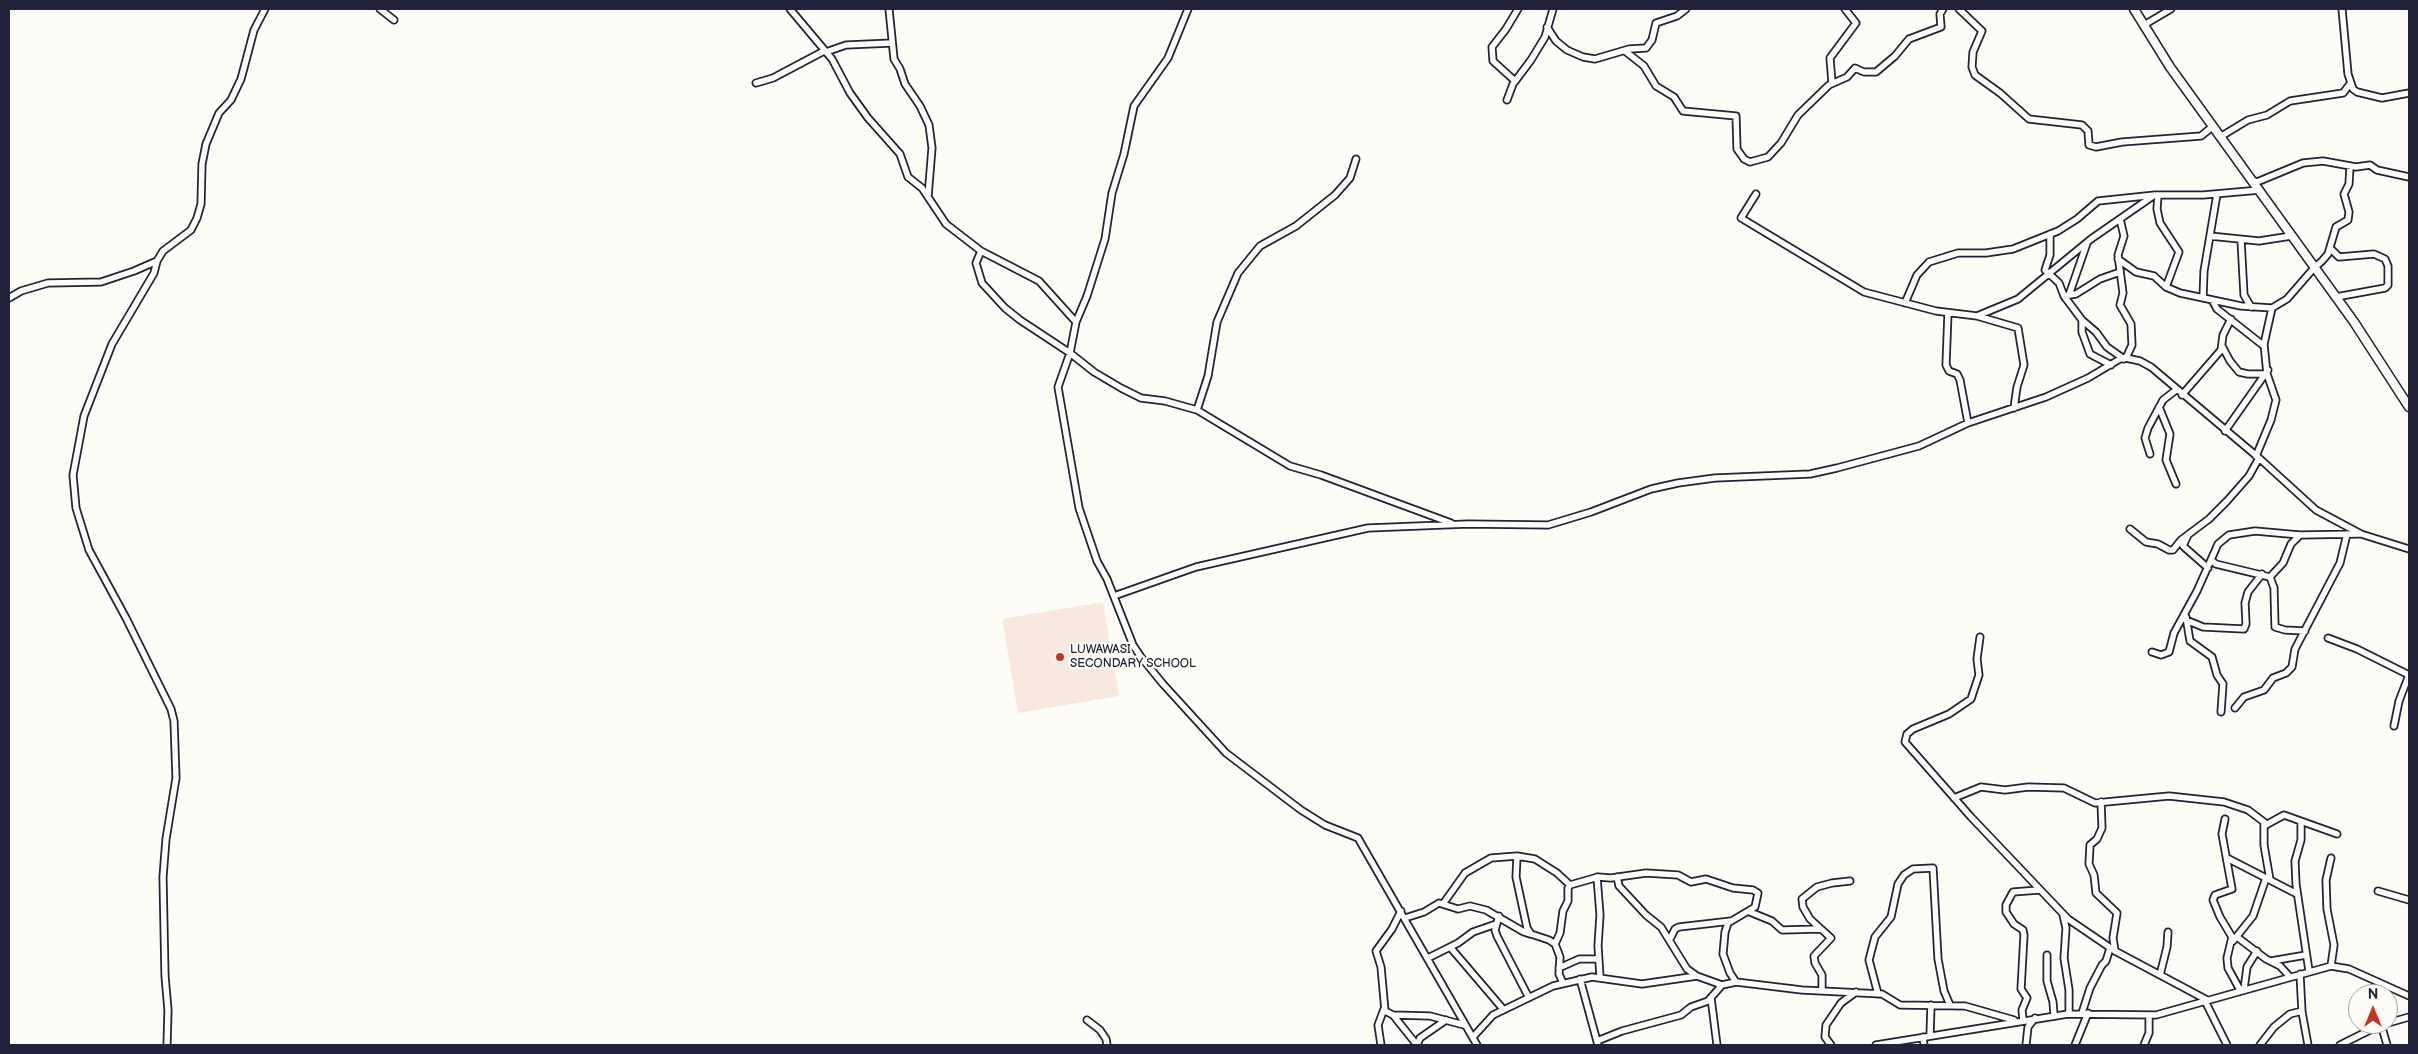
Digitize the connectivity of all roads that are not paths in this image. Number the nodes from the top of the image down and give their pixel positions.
1 (264, 9) edge
2 (380, 9) edge
3 (790, 9) edge
4 (889, 9) edge
5 (1188, 9) edge
6 (1518, 9) edge
7 (1553, 9) edge
8 (1686, 9) edge
9 (1845, 9) edge
10 (1943, 9) edge
11 (1958, 9) edge
12 (2134, 9) edge
13 (2172, 9) edge
14 (2342, 9) edge
15 (394, 20) dead end
16 (2144, 25) junction
17 (1547, 27) junction
18 (892, 43) junction
19 (825, 51) junction
20 (1625, 51) junction
21 (1515, 81) junction
22 (756, 83) dead end
23 (1832, 83) junction
24 (2350, 84) junction
25 (2409, 93) edge
26 (1507, 100) dead end
27 (2212, 127) junction
28 (2220, 137) junction
29 (1356, 159) dead end
30 (2350, 166) junction
31 (2409, 177) edge
32 (2252, 180) junction
33 (2260, 190) junction
34 (1756, 194) dead end
35 (2217, 194) junction
36 (2157, 195) junction
37 (928, 197) junction
38 (2120, 219) junction
39 (2050, 234) junction
40 (2210, 236) junction
41 (2291, 236) junction
42 (2241, 240) junction
43 (2087, 242) junction
44 (2330, 248) junction
45 (981, 251) junction
46 (2118, 260) junction
47 (157, 261) junction
48 (2314, 268) junction
49 (2120, 272) junction
50 (2049, 273) junction
51 (2166, 287) junction
52 (2066, 295) junction
53 (2336, 297) junction
54 (9, 298) edge
55 (2203, 298) junction
56 (2212, 300) junction
57 (1905, 303) junction
58 (2251, 307) junction
59 (2272, 308) junction
60 (1948, 313) junction
61 (1977, 316) junction
62 (2230, 319) junction
63 (2082, 320) junction
64 (1076, 322) junction
65 (2222, 346) junction
66 (2264, 346) junction
67 (1070, 353) junction
68 (2125, 358) junction
69 (2111, 365) junction
70 (2266, 372) junction
71 (2176, 390) junction
72 (2182, 395) junction
73 (2159, 407) junction
74 (2014, 408) junction
75 (2409, 408) edge
76 (1197, 410) junction
77 (1968, 423) junction
78 (2225, 431) junction
79 (2150, 454) dead end
80 (2258, 457) junction
81 (2176, 484) dead end
82 (1456, 524) junction
83 (2130, 529) dead end
84 (2188, 534) junction
85 (2346, 534) junction
86 (2360, 534) junction
87 (2300, 535) junction
88 (2409, 549) edge
89 (2211, 560) junction
90 (2208, 568) junction
91 (2262, 574) junction
92 (2270, 576) junction
93 (1114, 596) junction
94 (2188, 607) junction
95 (2186, 620) junction
96 (2305, 631) junction
97 (1980, 637) dead end
98 (2328, 638) dead end
99 (2152, 652) dead end
100 (2409, 675) edge
101 (2235, 708) dead end
102 (2221, 712) dead end
103 (2394, 726) dead end
104 (1954, 798) junction
105 (2101, 802) junction
106 (2225, 819) dead end
107 (2301, 823) junction
108 (2264, 826) junction
109 (2337, 834) dead end
110 (1518, 856) junction
111 (2227, 858) junction
112 (2331, 858) dead end
113 (1597, 877) junction
114 (1617, 877) junction
115 (2268, 879) junction
116 (1850, 881) dead end
117 (1570, 885) junction
118 (2039, 890) junction
119 (2378, 891) dead end
120 (2297, 894) junction
121 (2409, 900) edge
122 (1443, 904) junction
123 (1400, 911) junction
124 (1750, 912) junction
125 (2063, 914) junction
126 (1499, 916) junction
127 (1405, 918) junction
128 (1731, 921) junction
129 (1496, 924) junction
130 (1820, 929) junction
131 (2168, 932) dead end
132 (1530, 934) junction
133 (1670, 939) junction
134 (2235, 939) junction
135 (1555, 944) junction
136 (1450, 947) junction
137 (2113, 949) junction
138 (2256, 951) junction
139 (2046, 954) dead end
140 (2306, 955) junction
141 (1428, 958) junction
142 (1598, 959) junction
143 (2270, 961) junction
144 (2331, 966) junction
145 (1559, 968) junction
146 (2309, 971) junction
147 (2300, 974) junction
148 (2160, 975) junction
149 (1697, 976) junction
150 (2290, 977) junction
151 (1600, 978) junction
152 (1580, 979) junction
153 (1736, 982) junction
154 (1563, 983) junction
155 (1722, 985) junction
156 (2242, 989) junction
157 (1822, 991) junction
158 (1856, 992) junction
159 (1878, 994) junction
160 (1528, 996) junction
161 (2409, 996) edge
162 (1711, 998) junction
163 (2206, 1000) junction
164 (1931, 1005) junction
165 (1950, 1005) junction
166 (1384, 1009) junction
167 (1503, 1009) junction
168 (2302, 1011) junction
169 (2085, 1013) junction
170 (2069, 1014) junction
171 (1393, 1015) junction
172 (2054, 1015) junction
173 (2149, 1015) junction
174 (2035, 1018) junction
175 (1088, 1020) dead end
176 (1446, 1020) junction
177 (2023, 1020) junction
178 (2016, 1021) junction
179 (1464, 1024) junction
180 (2361, 1034) edge
181 (1927, 1036) junction
182 (1473, 1037) junction
183 (1911, 1042) edge
184 (1597, 1044) edge
185 (167, 1045) edge
186 (1107, 1045) edge
187 (1381, 1045) edge
188 (1417, 1045) edge
189 (1477, 1045) edge
190 (1716, 1045) edge
191 (1831, 1045) edge
192 (1876, 1045) edge
193 (1924, 1045) edge
194 (2026, 1045) edge
195 (2075, 1045) edge
196 (2144, 1045) edge
197 (2227, 1045) edge
198 (2260, 1045) edge
199 (2308, 1045) edge
200 (2340, 1045) edge

1 - 47 street
2 - 15 street
3 - 19 street
4 - 18 street
5 - 64 street
6 - 21 street
7 - 17 street
8 - 20 street
9 - 23 street
10 - 23 street
11 - 27 street
12 - 16 street
13 - 16 street
14 - 24 street
16 - 27 street
17 - 20 street
17 - 21 street
18 - 19 street
18 - 37 street
19 - 22 street
19 - 37 street
20 - 23 street
21 - 26 street
24 - 25 street
24 - 28 street
27 - 28 street
28 - 32 street
29 - 76 street
30 - 31 street
30 - 32 street
30 - 44 street
32 - 33 street
33 - 35 street
33 - 41 street
34 - 57 street
35 - 36 street
35 - 40 street
36 - 38 street
36 - 39 street
36 - 51 street
37 - 45 street
38 - 43 street
38 - 46 street
39 - 50 street
39 - 57 street
40 - 42 street
40 - 55 street
41 - 42 street
41 - 48 street
42 - 58 street
43 - 50 street
43 - 52 street
44 - 48 street
44 - 53 street
45 - 64 street
45 - 67 street
46 - 49 street
46 - 51 street
47 - 54 street
47 - 185 street
48 - 53 street
48 - 59 street
49 - 52 street
49 - 68 street
50 - 52 street
50 - 61 street
51 - 55 street
52 - 63 street
53 - 75 street
55 - 56 street
56 - 58 street
56 - 62 street
57 - 60 street
58 - 59 street
59 - 66 street
60 - 61 street
60 - 77 street
61 - 74 street
62 - 65 street
62 - 66 street
63 - 68 street
63 - 69 street
64 - 67 street
65 - 70 street
65 - 72 street
66 - 70 street
67 - 76 street
67 - 93 street
68 - 69 street
68 - 71 street
69 - 74 street
70 - 78 street
70 - 80 street
71 - 72 street
71 - 73 street
72 - 78 street
73 - 79 street
73 - 81 street
74 - 77 street
76 - 82 street
77 - 82 street
78 - 80 street
80 - 84 street
80 - 86 street
82 - 93 street
83 - 84 street
84 - 90 street
85 - 86 street
85 - 87 street
85 - 96 street
86 - 88 street
87 - 89 street
87 - 92 street
89 - 90 street
89 - 91 street
90 - 94 street
91 - 92 street
91 - 95 street
92 - 96 street
93 - 123 street
94 - 95 street
94 - 99 street
95 - 102 street
96 - 101 street
97 - 104 street
98 - 100 street
100 - 103 street
104 - 105 street
104 - 118 street
105 - 108 street
105 - 137 street
106 - 111 street
107 - 108 street
107 - 109 street
107 - 120 street
108 - 115 street
110 - 117 street
110 - 122 street
110 - 132 street
111 - 115 street
111 - 134 street
112 - 144 street
113 - 114 street
113 - 117 street
113 - 142 street
114 - 124 street
114 - 133 street
115 - 120 street
115 - 134 street
116 - 130 street
117 - 135 street
118 - 125 street
118 - 177 street
119 - 121 street
120 - 140 street
122 - 126 street
122 - 127 street
123 - 127 street
123 - 166 street
124 - 128 street
124 - 130 street
125 - 137 street
125 - 170 street
126 - 129 street
126 - 132 street
127 - 141 street
128 - 133 street
128 - 153 street
129 - 136 street
129 - 160 street
130 - 157 street
131 - 148 street
132 - 135 street
133 - 149 street
134 - 138 street
134 - 156 street
135 - 145 street
136 - 141 street
136 - 167 street
137 - 148 street
137 - 169 street
138 - 143 street
138 - 156 street
139 - 172 street
140 - 143 street
140 - 146 street
141 - 179 street
142 - 145 street
142 - 151 street
143 - 150 street
144 - 146 street
144 - 161 street
145 - 154 street
146 - 147 street
147 - 150 street
147 - 168 street
148 - 163 street
149 - 151 street
149 - 155 street
150 - 156 street
151 - 152 street
152 - 154 street
152 - 184 street
153 - 155 street
153 - 157 street
154 - 160 street
155 - 162 street
156 - 163 street
157 - 158 street
158 - 159 street
158 - 191 street
159 - 164 street
159 - 165 street
160 - 167 street
162 - 184 street
162 - 190 street
163 - 173 street
163 - 197 street
164 - 165 street
164 - 181 street
165 - 178 street
166 - 171 street
166 - 187 street
167 - 182 street
168 - 198 street
168 - 199 street
169 - 170 street
169 - 173 street
169 - 195 street
170 - 172 street
171 - 176 street
171 - 188 street
172 - 174 street
173 - 196 street
174 - 177 street
174 - 194 street
175 - 186 street
176 - 179 street
176 - 188 street
177 - 178 street
178 - 181 street
179 - 182 street
180 - 200 street
181 - 183 street
181 - 193 street
182 - 189 street
183 - 192 street

